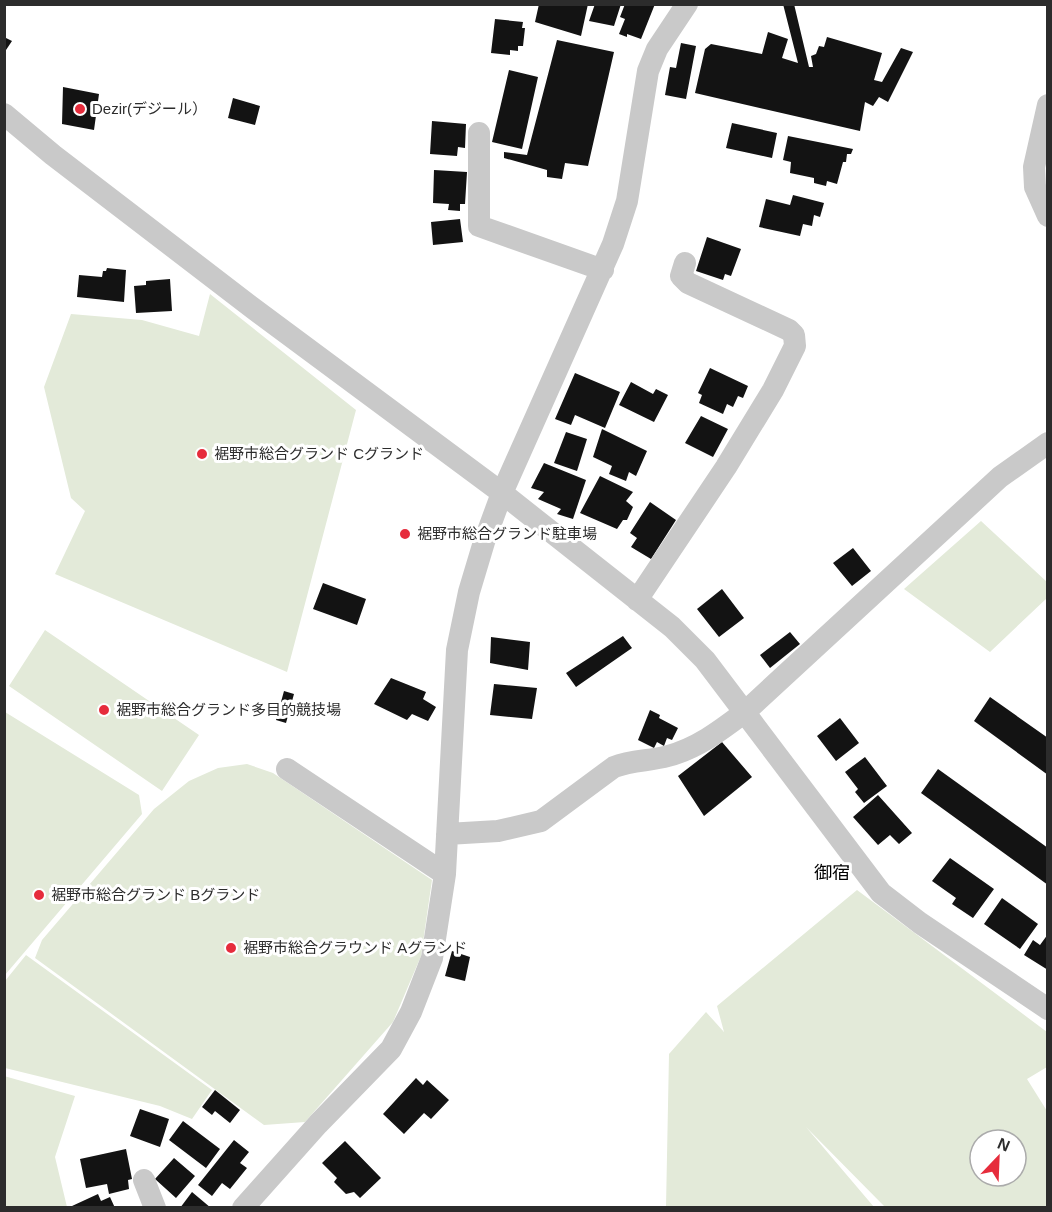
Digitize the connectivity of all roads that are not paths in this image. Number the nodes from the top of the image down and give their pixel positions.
1 (687, 4) edge
2 (1047, 105) edge
3 (4, 114) edge
4 (479, 133) dead end
5 (1047, 216) edge
6 (685, 263) dead end
7 (603, 270) junction
8 (1047, 443) edge
9 (502, 493) junction
10 (637, 600) junction
11 (745, 712) junction
12 (288, 769) dead end
13 (447, 834) junction
14 (445, 874) junction
15 (1047, 1009) edge
16 (144, 1180) dead end
17 (155, 1208) edge
18 (243, 1208) edge

1 - 7 street
2 - 5 street
3 - 9 street
4 - 7 street
6 - 10 street
7 - 9 street
8 - 11 street
9 - 10 street
9 - 13 street
10 - 11 street
11 - 13 street
11 - 15 street
12 - 14 street
13 - 14 street
14 - 18 street
16 - 17 street

